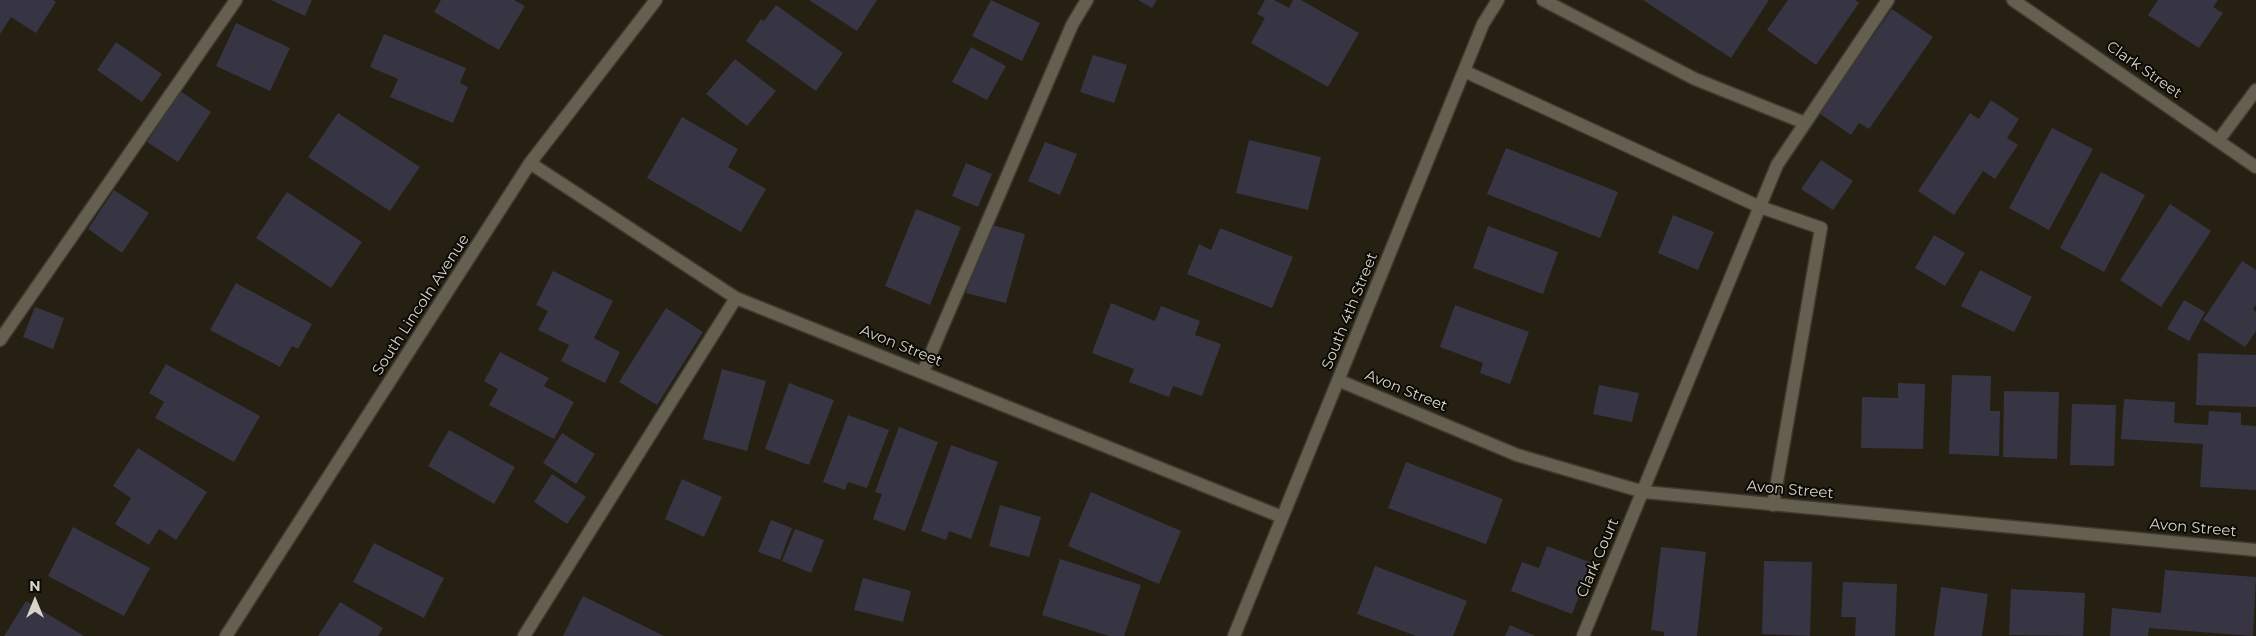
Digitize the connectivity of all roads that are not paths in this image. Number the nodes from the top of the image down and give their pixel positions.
1 (236, 0) edge
2 (656, 0) edge
3 (1087, 0) edge
4 (1498, 0) edge
5 (1542, 0) edge
6 (1888, 0) edge
7 (2013, 0) edge
8 (1464, 71) junction
9 (2256, 90) edge
10 (1806, 123) junction
11 (2218, 141) junction
12 (530, 163) junction
13 (2256, 168) edge
14 (1760, 207) junction
15 (736, 298) junction
16 (0, 340) edge
17 (923, 372) junction
18 (1340, 381) junction
19 (1644, 492) junction
20 (1773, 504) junction
21 (1282, 517) junction
22 (2256, 550) edge
23 (226, 636) edge
24 (524, 636) edge
25 (1234, 636) edge
26 (1584, 636) edge

1 - 16 street
2 - 12 street, South Lincoln Avenue
3 - 17 street
4 - 8 street, South 4th Street
5 - 10 street
6 - 10 street, Clark Court
7 - 11 street, Clark Street
8 - 14 street
8 - 18 street, South 4th Street
9 - 11 street
10 - 14 street, Clark Court
11 - 13 street, Clark Street
12 - 15 street, Avon Street
12 - 23 street, South Lincoln Avenue
14 - 19 street, Clark Court
14 - 20 street
15 - 17 street, Avon Street
15 - 24 street
17 - 21 street, Avon Street
18 - 19 street, Avon Street
18 - 21 street, South 4th Street
19 - 20 street, Avon Street
19 - 26 street, Clark Court
20 - 22 street, Avon Street
21 - 25 street, South 4th Street

